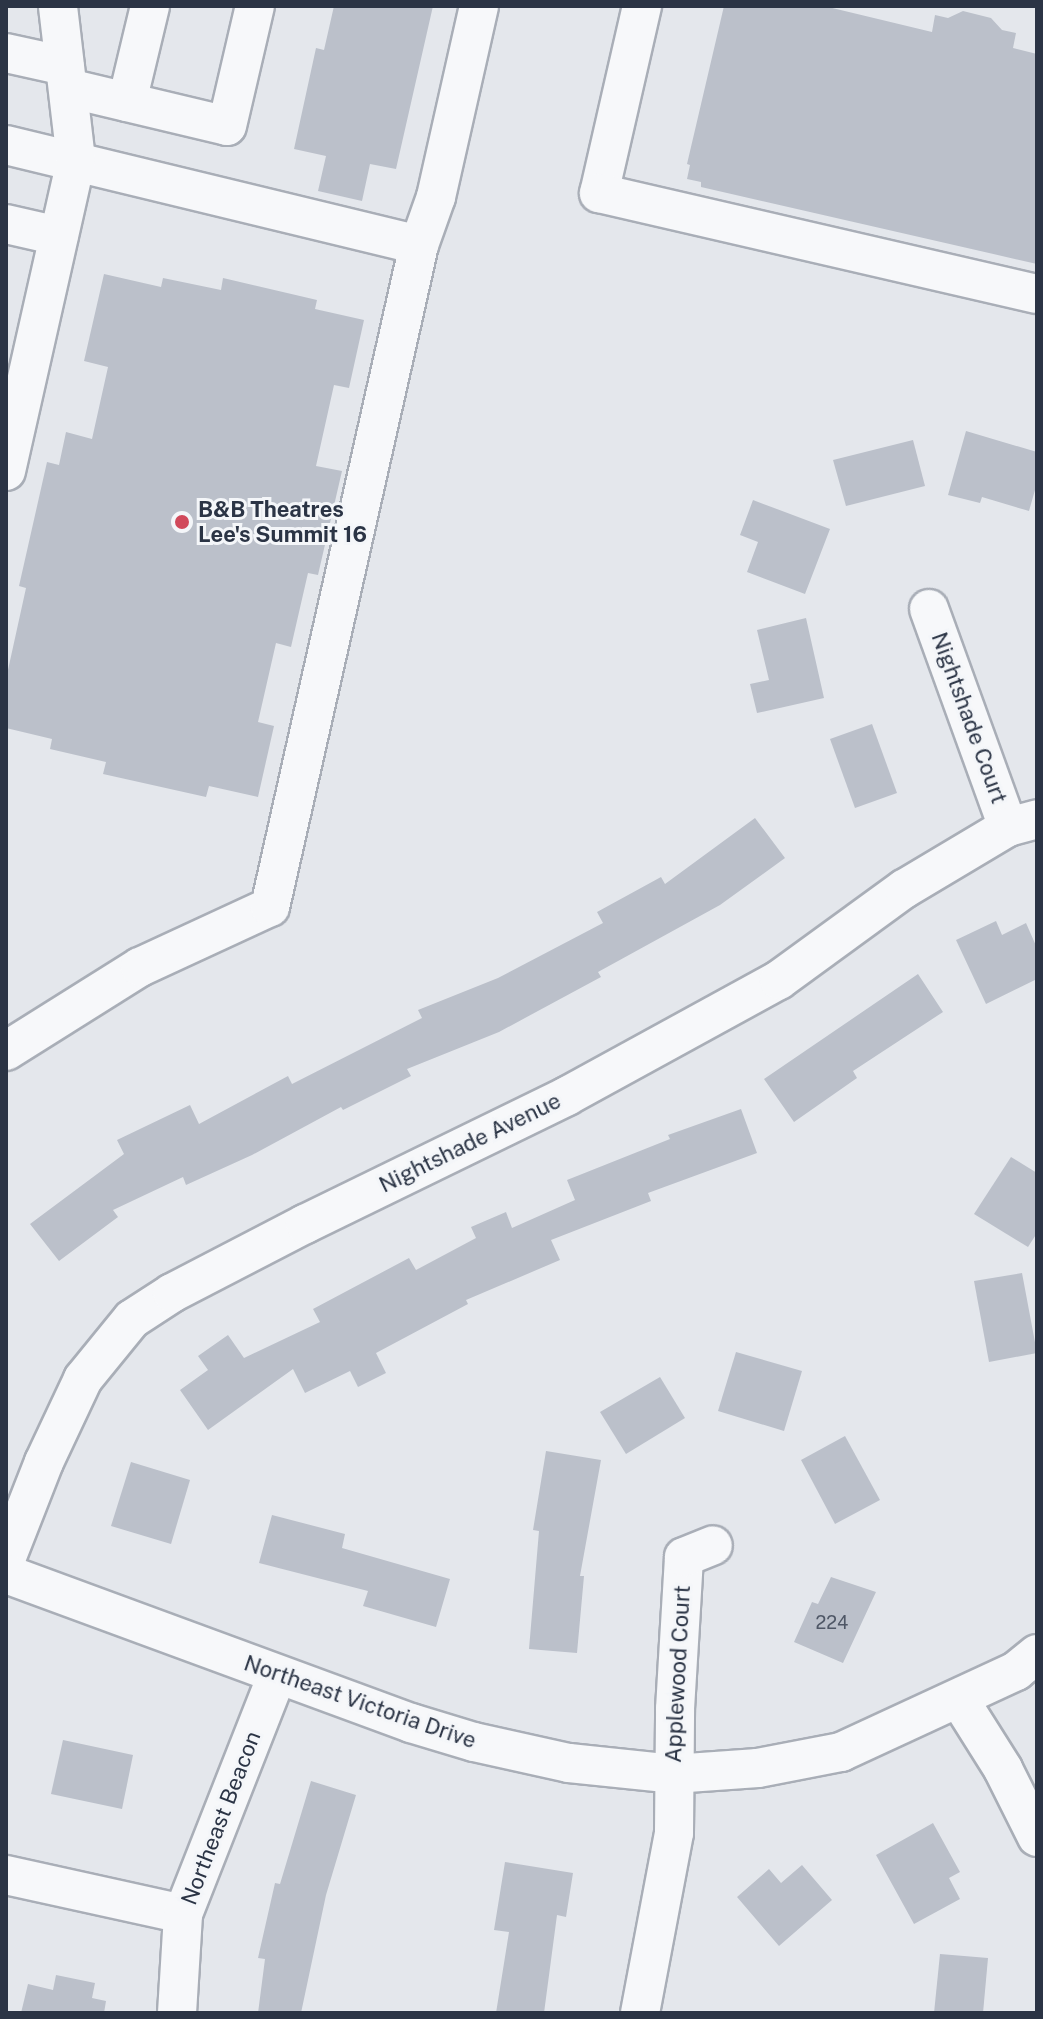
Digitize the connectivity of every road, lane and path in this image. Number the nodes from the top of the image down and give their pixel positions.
1 (58, 6) edge
2 (150, 6) edge
3 (255, 6) edge
4 (479, 6) edge
5 (642, 6) edge
6 (6, 53) edge
7 (66, 77) junction
8 (127, 102) junction
9 (6, 145) edge
10 (76, 160) junction
11 (6, 224) edge
12 (59, 236) junction
13 (419, 245) junction
14 (1037, 294) edge
15 (6, 471) edge
16 (929, 609) dead end
17 (1022, 823) edge
18 (6, 1051) edge
19 (713, 1545) dead end
20 (6, 1559) edge
21 (6, 1574) edge
22 (1037, 1654) edge
23 (277, 1675) junction
24 (959, 1699) junction
25 (673, 1774) junction
26 (1037, 1837) edge
27 (6, 1875) edge
28 (183, 1914) junction
29 (177, 2013) edge
30 (640, 2013) edge

1 - 7 street
2 - 8 street
3 - 8 street
4 - 13 street
5 - 14 street
6 - 7 street
7 - 8 street
7 - 10 street
9 - 10 street
10 - 12 street
10 - 13 street
11 - 12 street
12 - 15 street
13 - 18 street
16 - 17 street, Nightshade Court
17 - 20 street, Nightshade Avenue
19 - 25 street, Applewood Court
21 - 23 street, Northeast Victoria Drive
22 - 24 street, Northeast Victoria Drive
23 - 25 street, Northeast Victoria Drive
23 - 28 street, Northeast Beacon
24 - 25 street, Northeast Victoria Drive
24 - 26 street
25 - 30 street
27 - 28 street
28 - 29 street, Northeast Beacon

